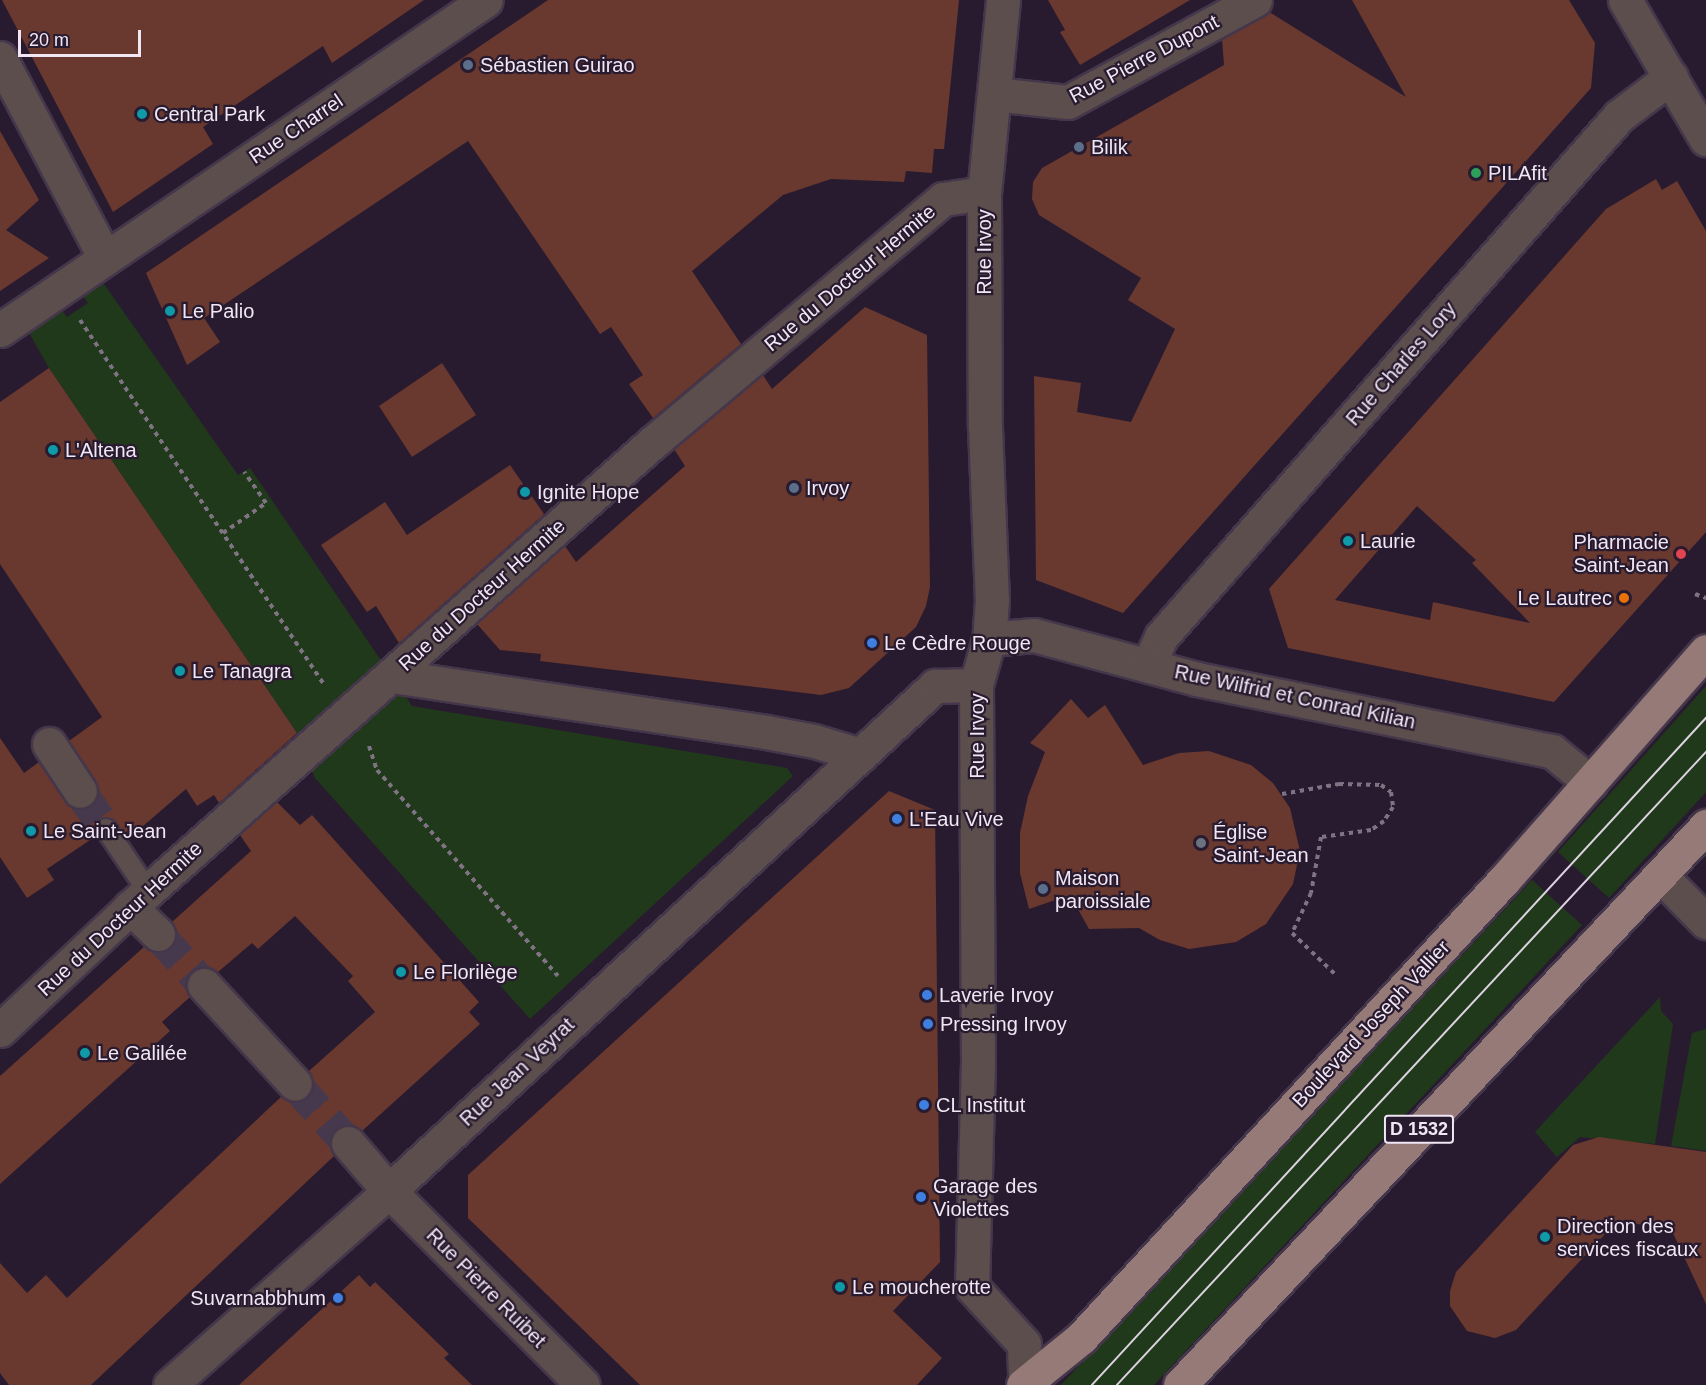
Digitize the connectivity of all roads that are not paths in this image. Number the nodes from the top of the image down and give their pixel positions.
1 (486, 0) edge
2 (1003, 0) edge
3 (1255, 0) edge
4 (1625, 0) edge
5 (0, 58) edge
6 (1671, 77) junction
7 (994, 94) junction
8 (1706, 139) edge
9 (984, 193) junction
10 (105, 258) junction
11 (0, 330) edge
12 (989, 639) junction
13 (1706, 651) edge
14 (1148, 665) junction
15 (392, 676) junction
16 (976, 685) junction
17 (49, 744) dead end
18 (861, 755) junction
19 (1591, 783) junction
20 (80, 791) tunnel mouth
21 (1706, 826) edge
22 (106, 829) tunnel mouth
23 (1660, 875) junction
24 (139, 899) junction
25 (1706, 922) edge
26 (158, 934) tunnel mouth
27 (204, 985) tunnel mouth
28 (0, 1030) edge
29 (296, 1084) tunnel mouth
30 (348, 1143) tunnel mouth
31 (389, 1191) junction
32 (1024, 1384) edge
33 (170, 1385) edge
34 (583, 1385) edge
35 (1180, 1385) edge

1 - 10 street, Rue Charrel
2 - 7 street, Rue Irvoy
3 - 7 street, Rue Pierre Dupont
4 - 6 street
5 - 10 street
6 - 8 street
6 - 14 street, Rue Charles Lory
7 - 9 street, Rue Irvoy
9 - 12 street, Rue Irvoy
9 - 15 street, Rue du Docteur Hermite
10 - 11 street, Rue Charrel
12 - 14 street, Rue Wilfrid et Conrad Kilian
12 - 16 street, Rue Irvoy
13 - 19 main road, Boulevard Joseph Vallier
14 - 19 street, Rue Wilfrid et Conrad Kilian
15 - 18 street
15 - 24 street, Rue du Docteur Hermite
16 - 18 street, Rue Jean Veyrat
16 - 32 street, Rue Irvoy
17 - 20 street
18 - 31 street, Rue Jean Veyrat
19 - 32 main road, Boulevard Joseph Vallier
21 - 23 main road, D 1532
22 - 24 lane
23 - 25 street
23 - 35 main road, D 1532
24 - 26 street
24 - 28 street, Rue du Docteur Hermite
27 - 29 street
30 - 31 street, Rue Pierre Ruibet
31 - 33 street, Rue Jean Veyrat
31 - 34 street, Rue Pierre Ruibet

